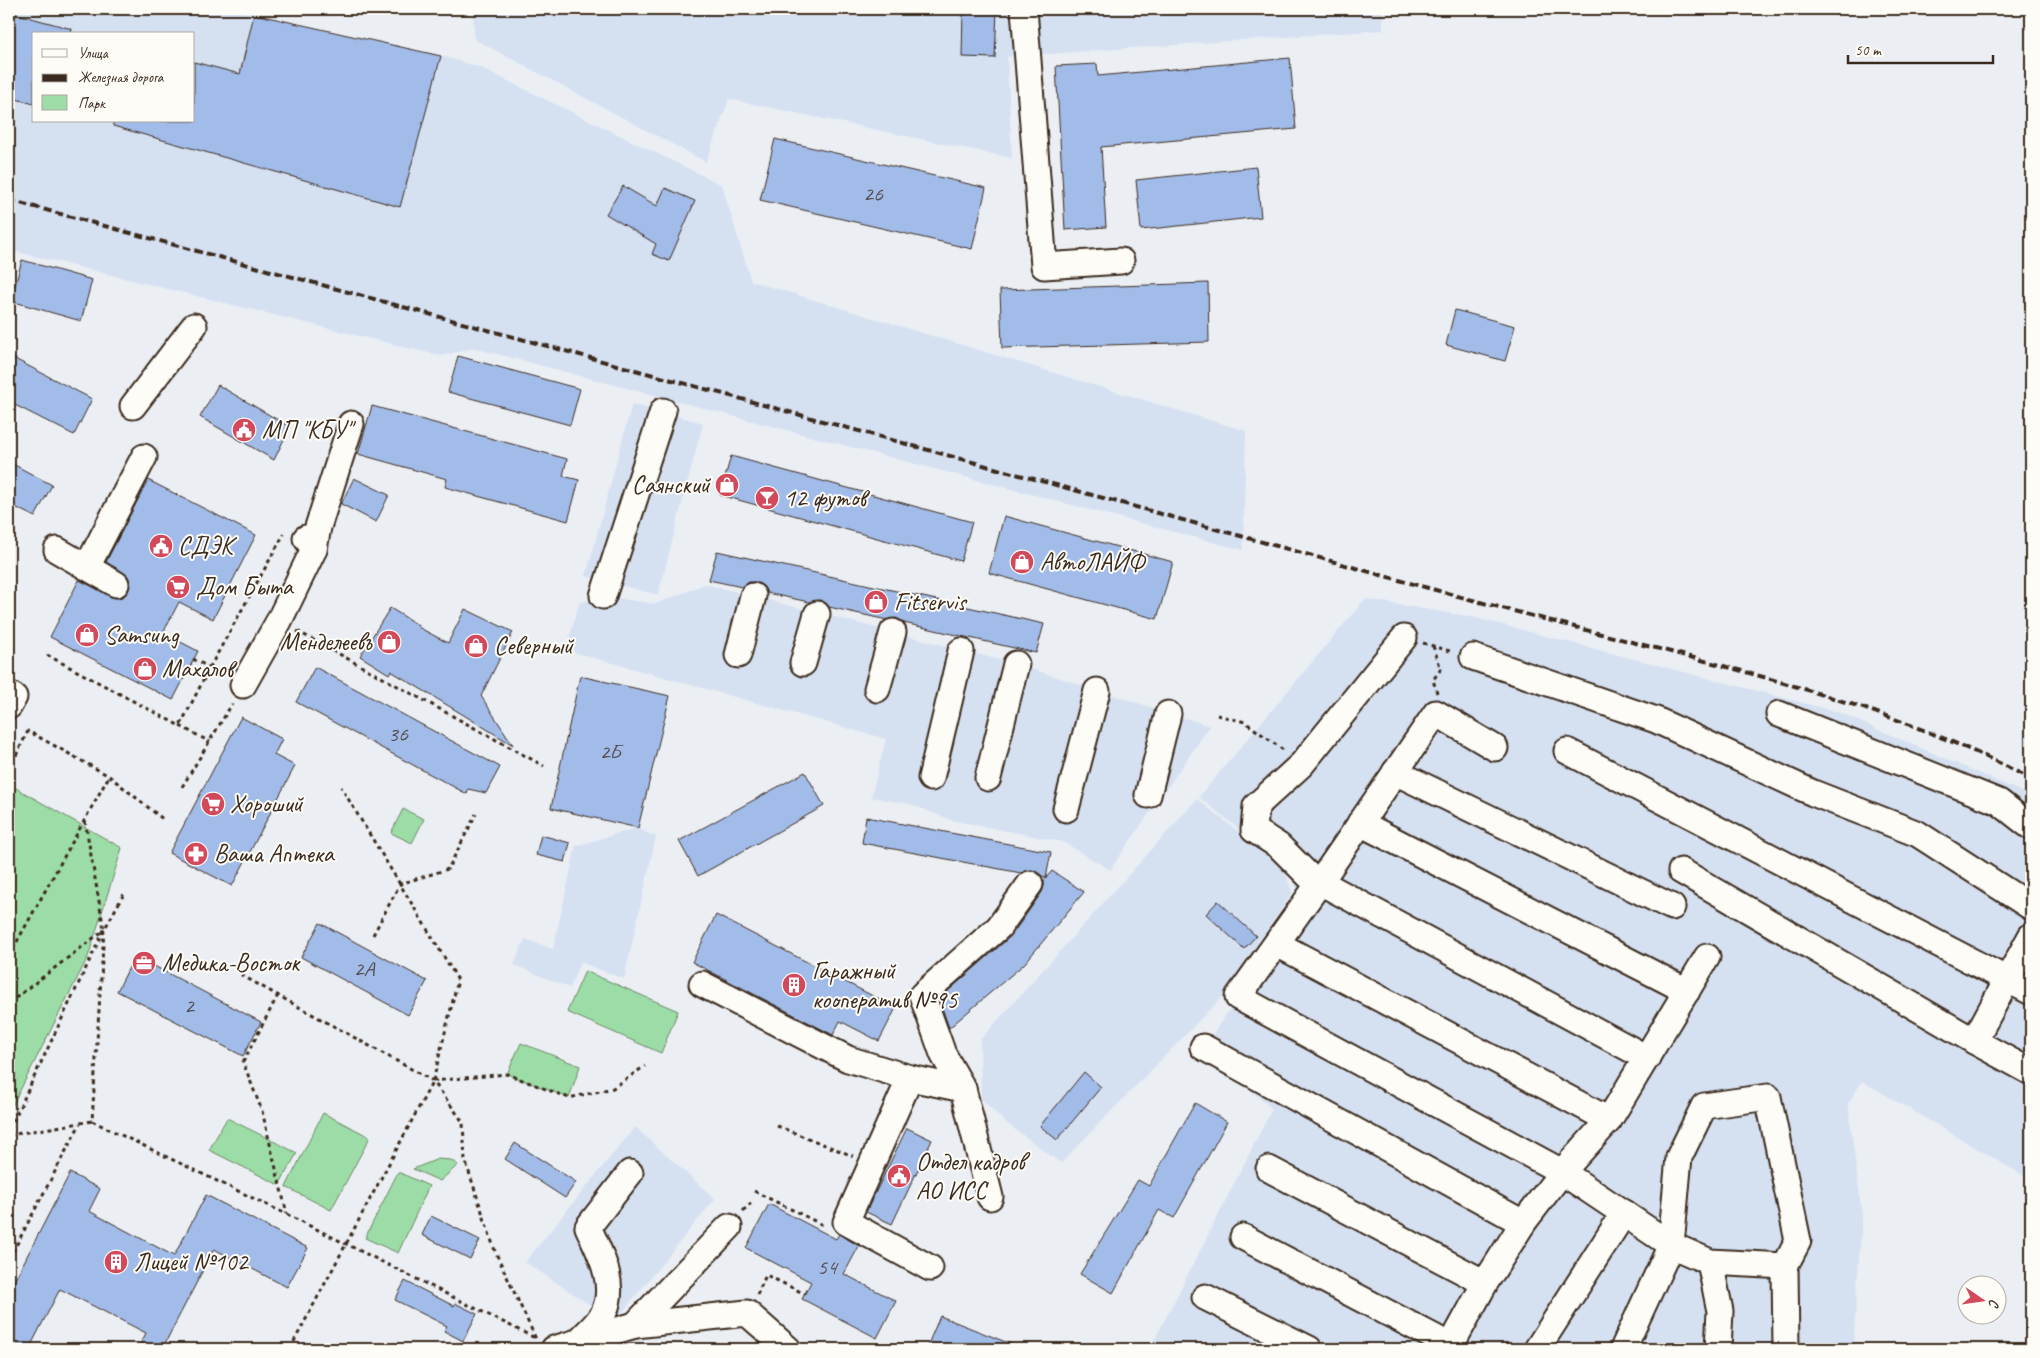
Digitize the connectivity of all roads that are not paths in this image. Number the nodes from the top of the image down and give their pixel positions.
1 (1024, 9) edge
2 (1120, 261) dead end
3 (194, 326) dead end
4 (133, 406) dead end
5 (663, 411) dead end
6 (352, 424) dead end
7 (144, 457) dead end
8 (57, 550) dead end
9 (87, 567) junction
10 (116, 584) dead end
11 (603, 596) dead end
12 (753, 596) dead end
13 (817, 614) dead end
14 (892, 632) dead end
15 (1404, 638) road end
16 (961, 651) dead end
17 (738, 654) dead end
18 (1473, 657) road end
19 (803, 663) dead end
20 (1016, 664) dead end
21 (243, 685) road end
22 (877, 689) dead end
23 (1097, 691) dead end
24 (1168, 714) dead end
25 (1779, 714) dead end
26 (1495, 748) dead end
27 (1567, 751) dead end
28 (1395, 772) junction
29 (931, 778) dead end
30 (988, 778) dead end
31 (1148, 796) dead end
32 (1066, 808) dead end
33 (1360, 823) junction
34 (2031, 827) edge
35 (1681, 871) dead end
36 (1319, 883) junction
37 (1030, 884) dead end
38 (1672, 907) dead end
39 (2031, 907) edge
40 (2031, 936) edge
41 (1277, 944) junction
42 (1707, 957) dead end
43 (2007, 978) junction
44 (702, 984) dead end
45 (1686, 991) junction
46 (2031, 992) edge
47 (1974, 1041) junction
48 (1203, 1047) dead end
49 (1646, 1058) junction
50 (2031, 1072) edge
51 (910, 1078) junction
52 (963, 1089) junction
53 (1609, 1120) junction
54 (1269, 1169) dead end
55 (1562, 1172) junction
56 (630, 1173) dead end
57 (990, 1197) dead end
58 (1624, 1212) junction
59 (1523, 1223) junction
60 (729, 1227) dead end
61 (1243, 1237) dead end
62 (1671, 1245) junction
63 (1710, 1262) junction
64 (1785, 1266) junction
65 (930, 1268) dead end
66 (1485, 1284) junction
67 (1206, 1297) dead end
68 (635, 1325) junction
69 (578, 1342) junction
70 (542, 1344) edge
71 (1450, 1347) edge
72 (788, 1349) edge
73 (1309, 1349) edge
74 (1537, 1349) edge
75 (1623, 1349) edge
76 (1718, 1349) edge
77 (1786, 1349) edge

1 - 2 lane
3 - 4 lane
5 - 11 lane
6 - 21 lane
7 - 9 lane
8 - 9 lane
9 - 10 lane
12 - 17 lane
13 - 19 lane
14 - 22 lane
15 - 36 lane
16 - 29 lane
18 - 39 lane
20 - 30 lane
23 - 32 lane
24 - 31 lane
25 - 34 lane
26 - 28 lane
27 - 43 lane
28 - 33 lane
28 - 38 lane
33 - 36 lane
33 - 45 lane
35 - 47 lane
36 - 41 lane
36 - 49 lane
37 - 52 lane
40 - 43 lane
41 - 53 lane
41 - 55 lane
42 - 45 lane
43 - 46 lane
43 - 47 lane
44 - 51 lane
45 - 49 lane
47 - 50 lane
48 - 59 lane
49 - 53 lane
51 - 52 lane
51 - 65 lane
52 - 57 lane
53 - 55 lane
54 - 66 lane
55 - 58 lane
55 - 59 lane
56 - 69 lane
58 - 62 lane
58 - 74 lane
59 - 66 lane
60 - 68 lane
61 - 71 lane
62 - 63 lane
62 - 64 lane
62 - 75 lane
63 - 64 lane
63 - 76 lane
64 - 77 lane
66 - 71 lane
67 - 73 lane
68 - 69 lane
68 - 72 lane
69 - 70 lane

